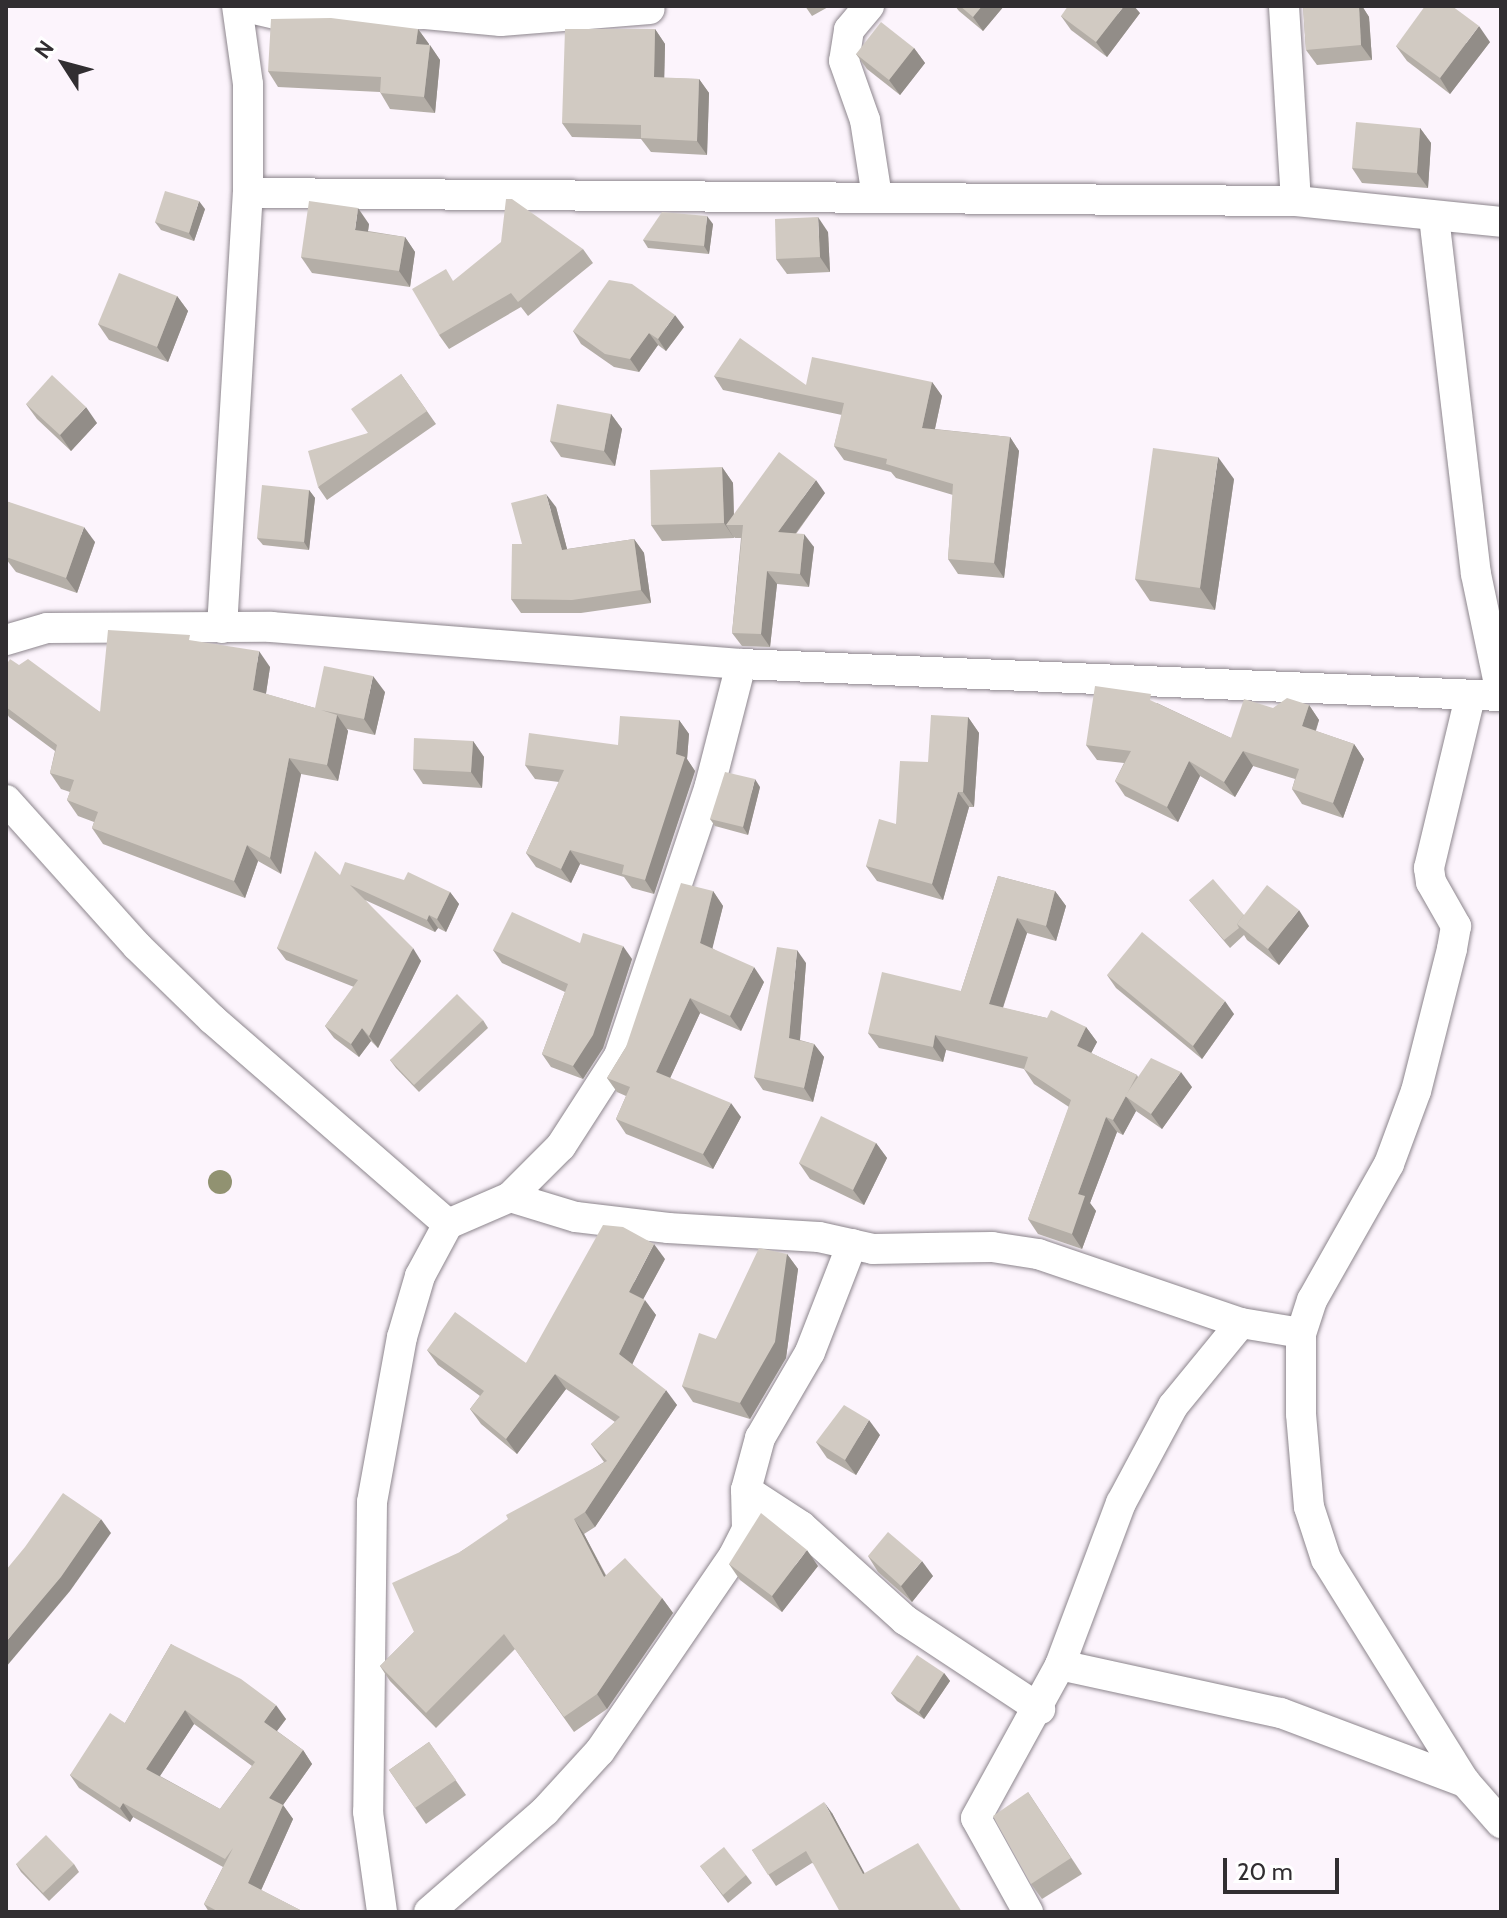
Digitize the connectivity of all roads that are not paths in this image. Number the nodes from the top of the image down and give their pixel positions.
1 (239, 6) edge
2 (869, 6) edge
3 (1284, 6) edge
4 (650, 9) dead end
5 (502, 14) edge
6 (248, 193) junction
7 (877, 197) junction
8 (1296, 201) junction
9 (1434, 217) junction
10 (1501, 222) edge
11 (222, 628) junction
12 (6, 640) edge
13 (741, 664) junction
14 (1501, 695) edge
15 (1470, 697) junction
16 (6, 800) edge
17 (510, 1197) junction
18 (448, 1224) junction
19 (852, 1244) junction
20 (1241, 1323) junction
21 (1301, 1333) junction
22 (746, 1490) junction
23 (1060, 1665) junction
24 (1040, 1709) junction
25 (1465, 1782) junction
26 (1501, 1823) edge
27 (382, 1912) edge
28 (429, 1912) edge
29 (1028, 1912) edge

1 - 5 street
1 - 6 street
2 - 7 street
3 - 8 street
4 - 5 street
6 - 7 street
6 - 11 street
7 - 8 street
8 - 9 street
9 - 10 street
9 - 14 street
11 - 12 street
11 - 13 street
13 - 15 street
13 - 17 street
14 - 15 street
15 - 21 street
16 - 18 street
17 - 18 street
17 - 19 street
18 - 27 street
19 - 20 street
19 - 22 street
20 - 21 street
20 - 23 street
21 - 25 street
22 - 24 street
22 - 28 street
23 - 24 street
23 - 25 street
24 - 29 street
25 - 26 street

